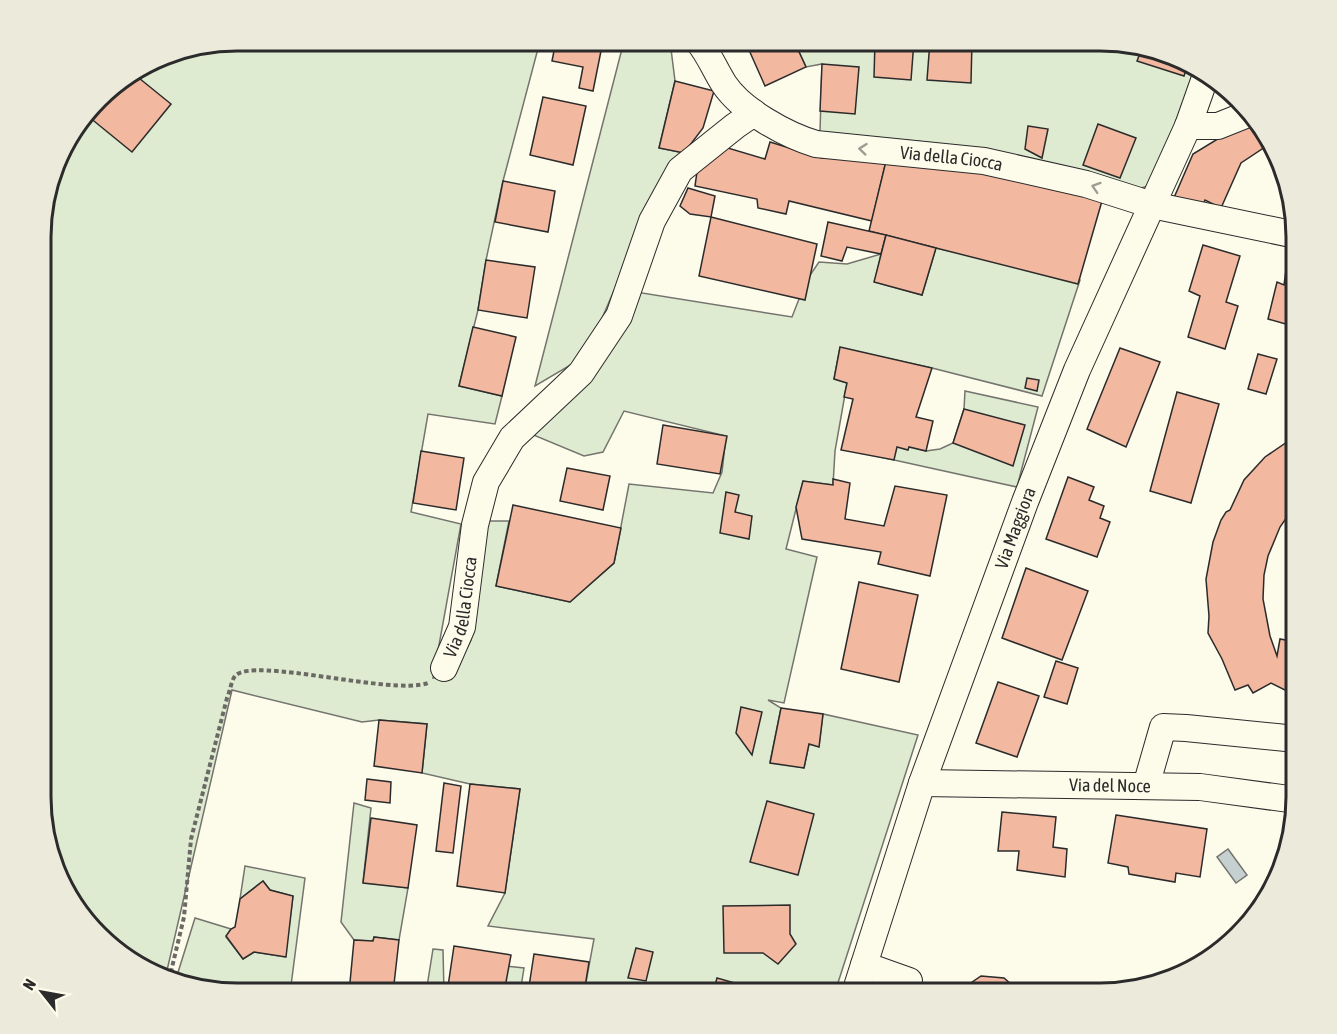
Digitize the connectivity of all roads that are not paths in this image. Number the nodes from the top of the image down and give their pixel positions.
1 (706, 51) edge
2 (1203, 82) edge
3 (754, 113) junction
4 (1241, 117) edge
5 (1188, 126) junction
6 (1152, 205) junction
7 (1286, 232) edge
8 (444, 668) road end
9 (1286, 738) edge
10 (922, 783) junction
11 (1146, 786) junction
12 (1286, 793) edge
13 (864, 965) junction
14 (909, 981) dead end
15 (858, 983) edge

1 - 3 street, Via della Ciocca
2 - 5 street, Via Maggiora
6 -> 3 street, Via della Ciocca
3 - 8 street, Via della Ciocca
4 - 5 street
5 - 6 street, Via Maggiora
6 - 7 street, Via della Ciocca
6 - 10 street, Via Maggiora
9 - 11 street
10 - 11 street, Via del Noce
10 - 13 street, Via Maggiora
11 - 12 street, Via del Noce
13 - 14 street
13 - 15 street, Via Maggiora

